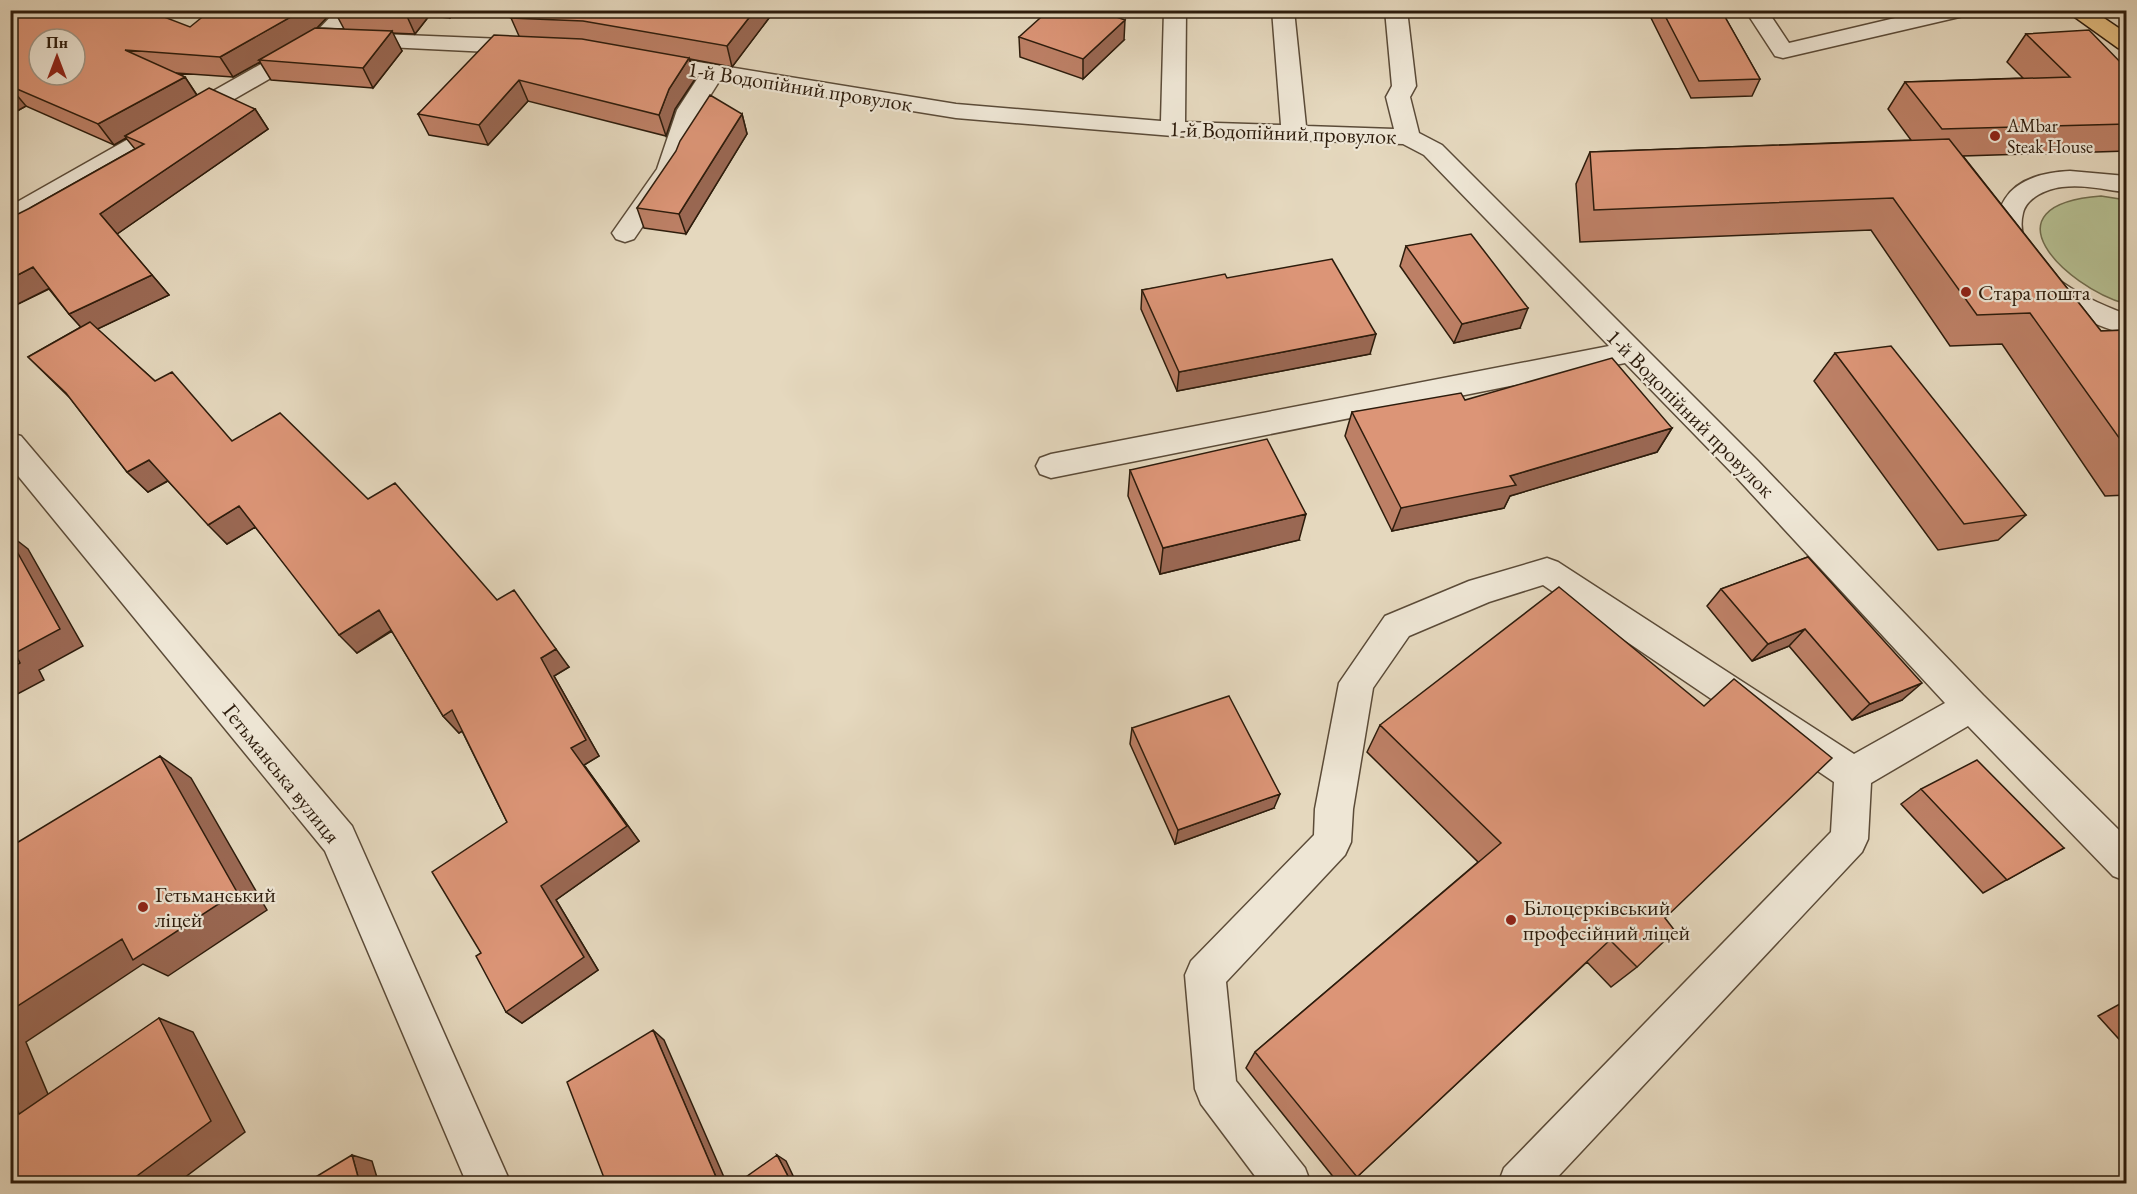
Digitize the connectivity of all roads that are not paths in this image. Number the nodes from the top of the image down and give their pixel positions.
1 (350, 10) edge
2 (1175, 10) edge
3 (1283, 10) edge
4 (1396, 10) edge
5 (1756, 10) edge
6 (1960, 10) edge
7 (2076, 10) edge
8 (322, 39) junction
9 (2127, 43) edge
10 (555, 48) edge
11 (623, 56) edge
12 (713, 74) junction
13 (1173, 129) junction
14 (1294, 132) junction
15 (1408, 136) junction
16 (2127, 184) edge
17 (10, 217) edge
18 (625, 233) dead end
19 (2127, 324) edge
20 (1630, 352) junction
21 (10, 444) edge
22 (1051, 466) dead end
23 (1971, 706) junction
24 (1853, 774) junction
25 (2127, 863) edge
26 (489, 1184) edge
27 (1289, 1184) edge
28 (1520, 1184) edge

1 - 8 street
2 - 13 street
3 - 14 street
4 - 15 street
5 - 6 street
7 - 9 main road
8 - 10 street
8 - 17 street
11 - 12 street, 1-й Водопійний провулок
12 - 13 street, 1-й Водопійний провулок
12 - 18 street
13 - 14 street, 1-й Водопійний провулок
14 - 15 street, 1-й Водопійний провулок
15 - 20 street, 1-й Водопійний провулок
16 - 19 street
20 - 22 street
20 - 23 street, 1-й Водопійний провулок
21 - 26 street, Гетьманська вулиця
23 - 24 street
23 - 25 street, 1-й Водопійний провулок
24 - 27 street
24 - 28 street

